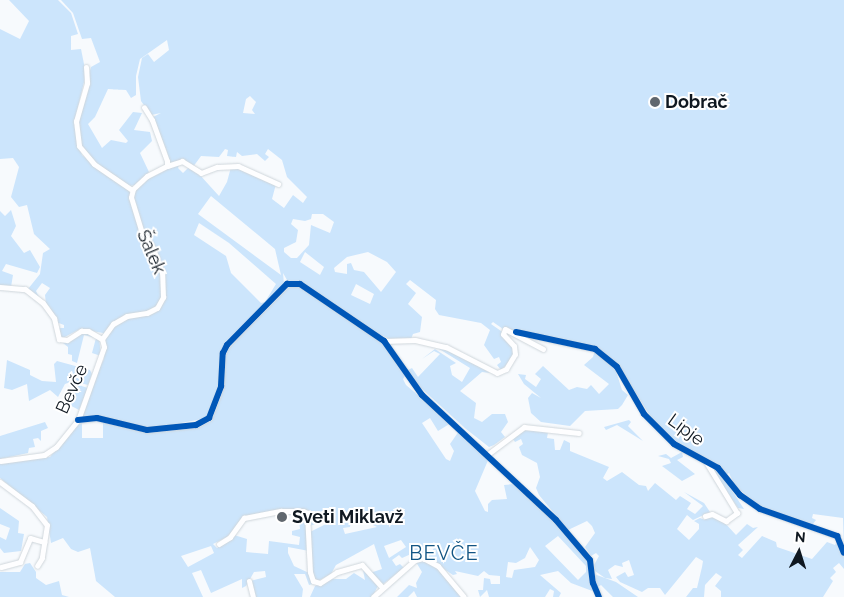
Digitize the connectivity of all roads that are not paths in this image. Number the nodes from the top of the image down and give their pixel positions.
1 (86, 68) dead end
2 (144, 107) dead end
3 (167, 166) junction
4 (278, 184) dead end
5 (132, 190) junction
6 (0, 287) edge
7 (516, 332) junction
8 (102, 338) junction
9 (384, 341) junction
10 (543, 349) dead end
11 (78, 420) junction
12 (579, 433) dead end
13 (488, 454) junction
14 (0, 461) edge
15 (706, 462) junction
16 (0, 482) edge
17 (705, 516) dead end
18 (44, 542) junction
19 (219, 544) dead end
20 (844, 554) edge
21 (37, 566) dead end
22 (1, 567) edge
23 (249, 581) dead end
24 (382, 587) junction
25 (253, 597) edge
26 (373, 597) edge
27 (464, 597) edge
28 (599, 597) edge

1 - 5 street
2 - 3 street
3 - 4 street
3 - 5 street
5 - 8 street, Šalek
6 - 8 street, Bevče
7 - 9 street
7 - 10 street
7 - 15 street, Lipje
8 - 11 street, Bevče
9 - 11 street
9 - 13 street
11 - 14 street, Bevče
12 - 13 street
13 - 28 street
15 - 17 street
15 - 20 street, Lipje
16 - 18 street
18 - 21 street
18 - 22 street
19 - 24 street
23 - 25 street
24 - 26 street
24 - 27 street

